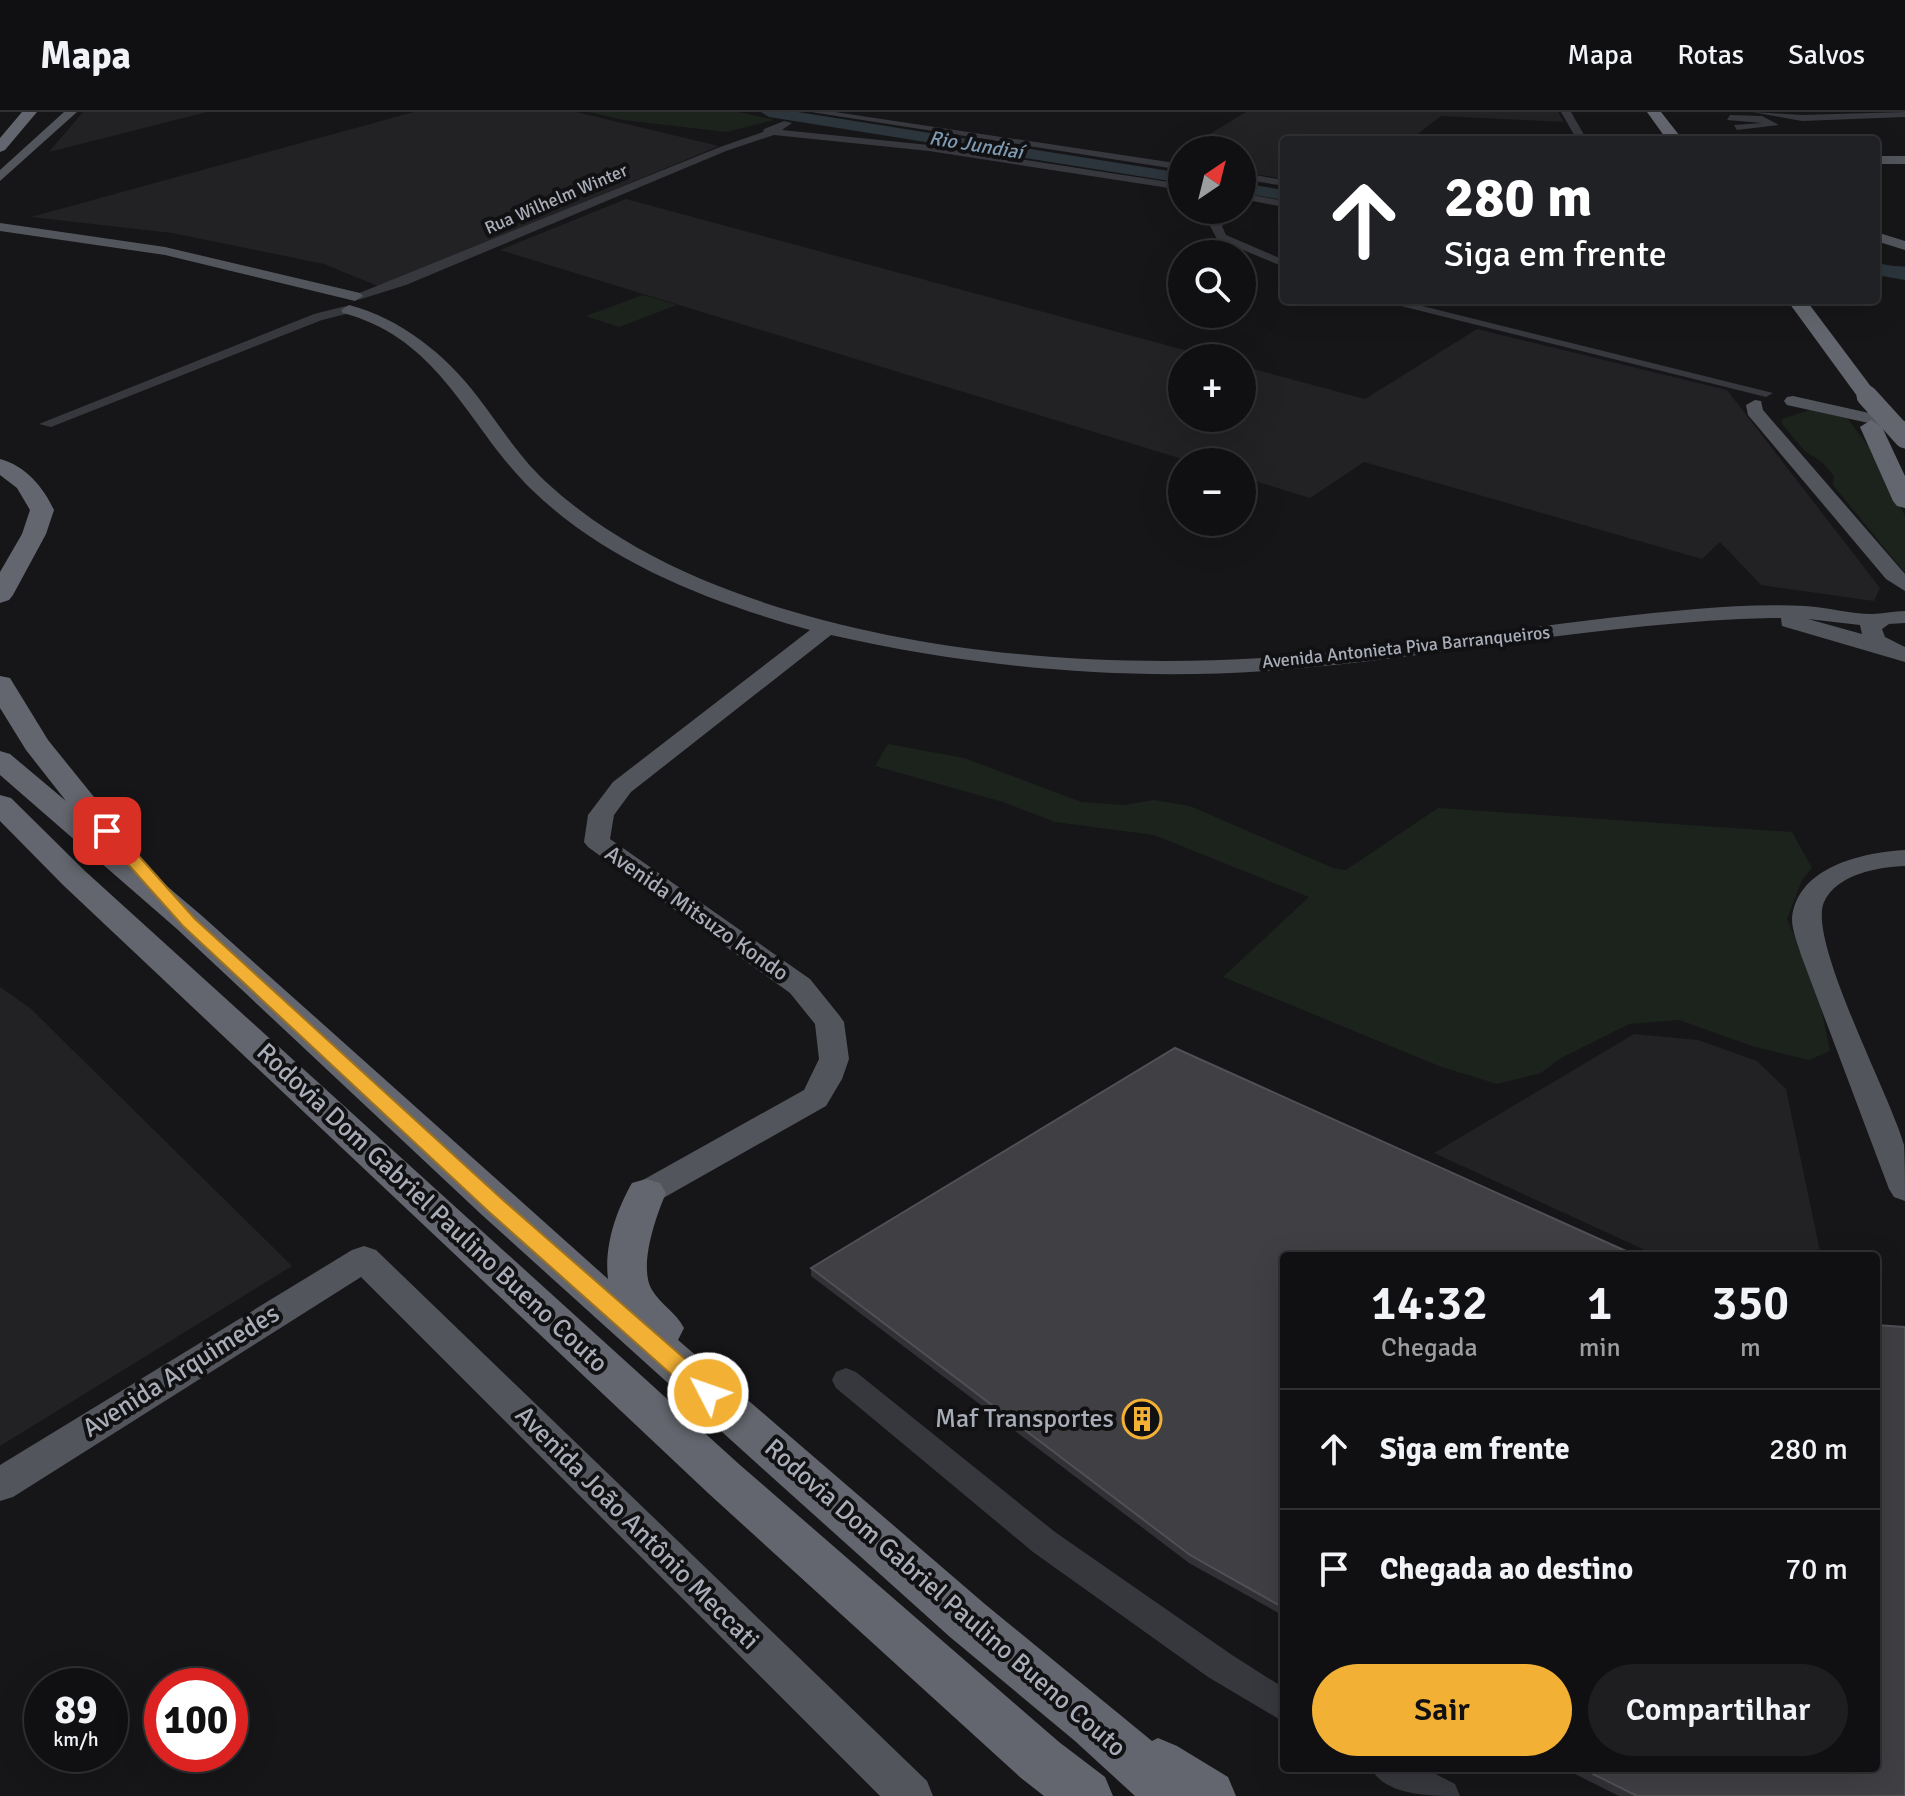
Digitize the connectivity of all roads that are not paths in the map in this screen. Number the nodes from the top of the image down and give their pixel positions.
1 (29, 112) edge
2 (71, 112) edge
3 (1566, 112) edge
4 (1754, 114) edge
5 (1905, 114) edge
6 (1726, 115) edge
7 (1648, 116) edge
8 (802, 117) edge
9 (1791, 117) junction
10 (1774, 123) junction
11 (1737, 127) junction
12 (755, 133) junction
13 (770, 133) junction
14 (1580, 136) edge
15 (1654, 136) edge
16 (1670, 136) edge
17 (1743, 136) edge
18 (0, 138) edge
19 (0, 147) edge
20 (723, 149) junction
21 (1905, 153) edge
22 (1880, 154) edge
23 (1880, 160) edge
24 (1905, 160) edge
25 (1168, 165) edge
26 (0, 177) edge
27 (1256, 178) edge
28 (1280, 182) edge
29 (1168, 185) edge
30 (1256, 200) edge
31 (1280, 203) edge
32 (1218, 224) edge
33 (0, 227) edge
34 (1880, 237) edge
35 (1905, 246) edge
36 (1280, 262) edge
37 (402, 282) junction
38 (314, 288) junction
39 (346, 304) junction
40 (1400, 304) edge
41 (1776, 304) edge
42 (1799, 304) edge
43 (378, 309) junction
44 (1756, 399) junction
45 (1837, 402) junction
46 (1784, 412) junction
47 (46, 424) dead end
48 (1905, 426) edge
49 (1871, 427) junction
50 (1905, 438) edge
51 (1905, 463) edge
52 (0, 466) edge
53 (1905, 501) edge
54 (1899, 580) edge
55 (0, 595) edge
56 (1770, 613) junction
57 (1888, 619) edge
58 (829, 626) junction
59 (1896, 651) edge
60 (0, 684) edge
61 (0, 760) edge
62 (10, 816) edge
63 (1905, 858) edge
64 (189, 922) junction
65 (1905, 1189) edge
66 (646, 1193) joint
67 (364, 1259) joint
68 (846, 1380) dead end
69 (779, 1455) junction
70 (0, 1485) edge
71 (1280, 1704) edge
72 (1093, 1723) junction
73 (1396, 1772) edge
74 (911, 1796) edge
75 (1086, 1796) edge
76 (1174, 1796) edge
77 (1209, 1796) edge
78 (1443, 1796) edge

1 - 18 highway
1 - 19 highway
2 - 26 main road
3 - 14 street
4 - 6 street
4 - 9 street
4 - 10 street
5 - 9 street
6 - 11 street
7 - 15 highway
7 - 16 highway
8 - 12 street
8 - 13 street
8 - 25 street
9 - 10 street
10 - 11 street
11 - 17 street
12 - 13 street
12 - 20 street, Rua Wilhelm Winter
12 - 20 street
13 - 29 street
20 - 37 street, Rua Wilhelm Winter
21 - 22 main road
23 - 24 main road
27 - 28 street
30 - 31 street
32 - 36 street
33 - 38 main road
34 - 35 main road
37 - 39 street, Rua Wilhelm Winter
37 - 43 street, Rua Wilhelm Winter
38 - 39 main road
38 - 39 main road, Avenida Antonieta Piva Barranqueiros
39 - 43 main road, Avenida Antonieta Piva Barranqueiros
39 - 47 street, Rua Wilhelm Winter
40 - 44 street
41 - 45 highway
42 - 50 highway, bridge
43 - 58 main road, Avenida Antonieta Piva Barranqueiros
44 - 46 main road
44 - 46 main road
45 - 46 main road
45 - 48 main road
45 - 49 highway
46 - 54 main road
49 - 51 highway
49 - 53 highway
52 - 55 highway
54 - 57 main road
56 - 57 main road, Avenida Antonieta Piva Barranqueiros
56 - 58 main road, Avenida Antonieta Piva Barranqueiros
56 - 59 main road, Avenida Antonieta Piva Barranqueiros
57 - 59 main road
58 - 66 main road, Avenida Mitsuzo Kondo
60 - 64 highway
61 - 64 highway, Rodovia Dom Gabriel Paulino Bueno Couto
62 - 75 highway, Rodovia Dom Gabriel Paulino Bueno Couto
63 - 65 main road
64 - 69 highway, Rodovia Dom Gabriel Paulino Bueno Couto
66 - 69 highway
67 - 70 main road, Avenida Arquimedes
67 - 74 main road, Avenida João Antônio Meccati
68 - 71 street
69 - 72 highway, Rodovia Dom Gabriel Paulino Bueno Couto
72 - 76 highway, Rodovia Dom Gabriel Paulino Bueno Couto
72 - 77 highway
73 - 78 street

